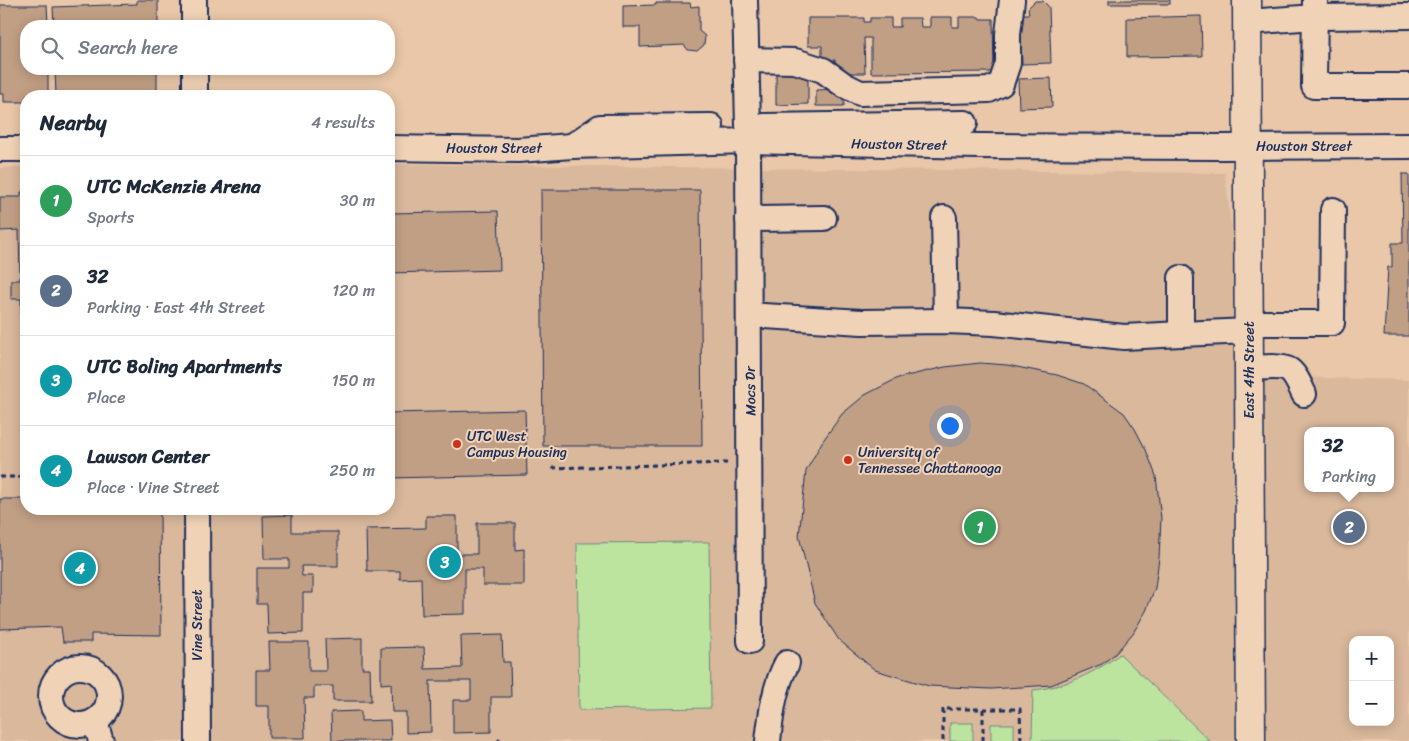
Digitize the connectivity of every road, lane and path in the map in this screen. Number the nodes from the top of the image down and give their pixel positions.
1 (194, 0) edge
2 (745, 0) edge
3 (1012, 0) edge
4 (1315, 9) edge
5 (1247, 11) edge
6 (1409, 16) edge
7 (194, 20) edge
8 (746, 60) junction
9 (195, 75) edge
10 (1409, 86) edge
11 (195, 90) edge
12 (965, 123) dead end
13 (748, 133) junction
14 (1248, 146) junction
15 (1409, 146) edge
16 (20, 148) edge
17 (395, 148) edge
18 (0, 149) edge
19 (1332, 210) dead end
20 (748, 218) junction
21 (824, 218) dead end
22 (944, 218) dead end
23 (1181, 278) dead end
24 (749, 315) junction
25 (946, 321) junction
26 (1249, 327) junction
27 (1182, 334) junction
28 (1250, 368) junction
29 (1304, 394) dead end
30 (750, 463) junction
31 (552, 468) dead end
32 (0, 477) edge
33 (20, 477) edge
34 (196, 515) edge
35 (750, 641) dead end
36 (786, 663) dead end
37 (983, 709) junction
38 (198, 741) edge
39 (768, 741) edge
40 (943, 741) edge
41 (983, 741) edge
42 (1021, 741) edge
43 (1252, 741) edge

1 - 7 street
2 - 8 street, Mocs Dr
3 - 8 street
4 - 5 street
4 - 6 street
4 - 10 street
5 - 14 main road, East 4th Street
8 - 13 street, Mocs Dr
9 - 11 street
12 - 13 street
13 - 14 street, Houston Street
13 - 17 street, Houston Street
13 - 20 street, Mocs Dr
14 - 15 street, Houston Street
14 - 26 main road, East 4th Street
16 - 18 street
19 - 26 street
20 - 21 street
20 - 24 street, Mocs Dr
22 - 25 street
23 - 27 street
24 - 25 street
24 - 30 street, Mocs Dr
25 - 27 street
26 - 27 street
26 - 28 main road, East 4th Street
28 - 29 street
28 - 43 main road, East 4th Street
30 - 31 path
30 - 35 street, Mocs Dr
32 - 33 path
34 - 38 street, Vine Street
36 - 39 street
37 - 40 path
37 - 41 path
37 - 42 path

